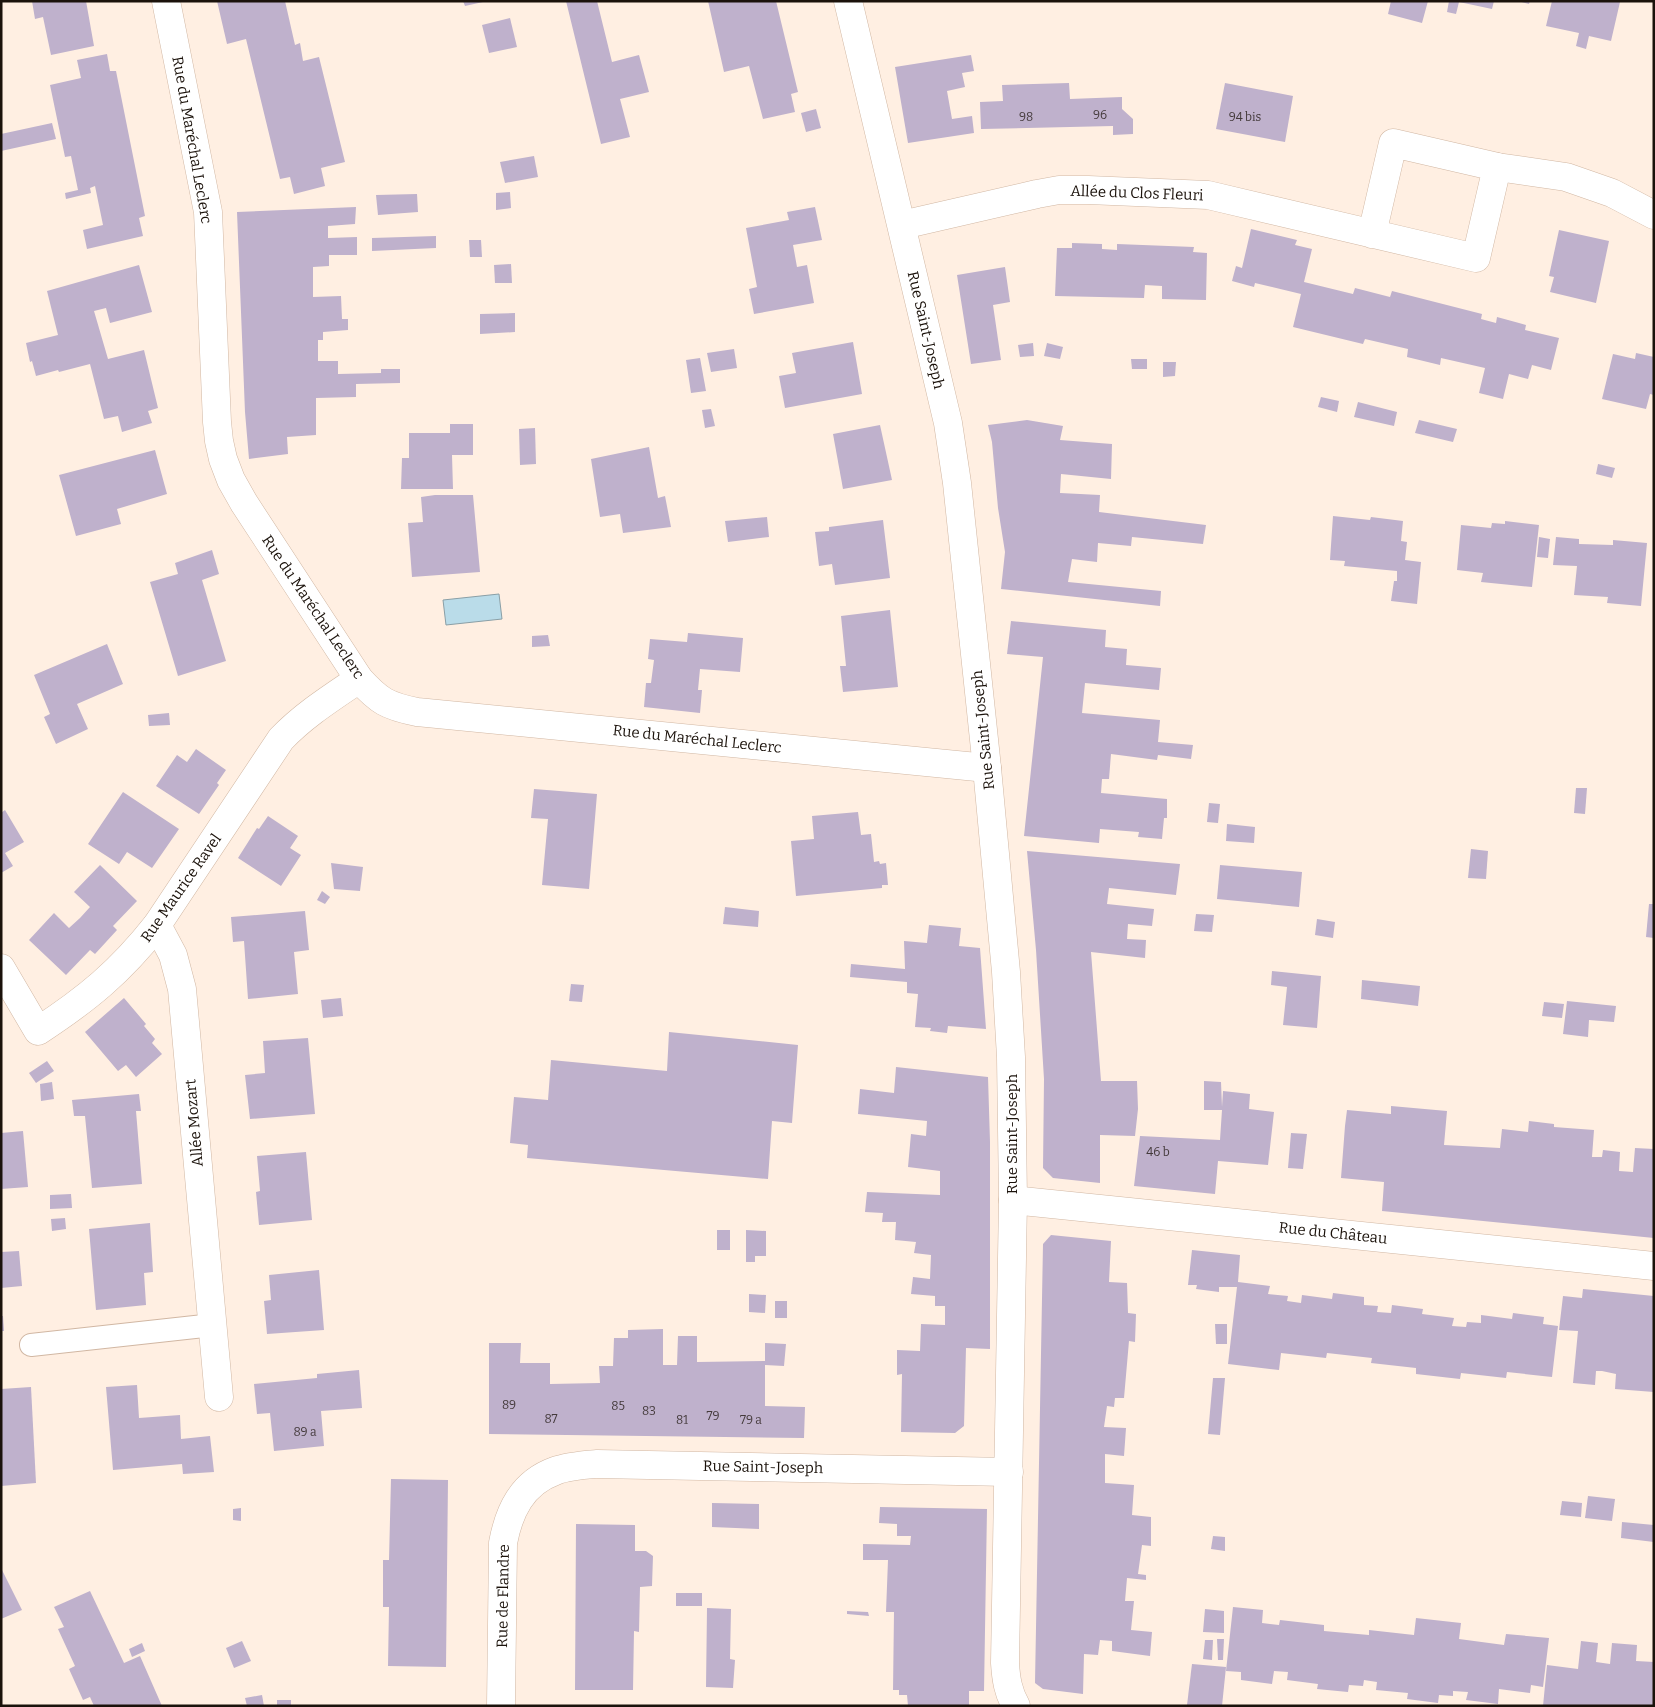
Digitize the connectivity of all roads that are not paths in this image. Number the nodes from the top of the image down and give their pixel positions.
1 (166, 1) edge
2 (848, 1) edge
3 (1497, 167) junction
4 (1654, 215) edge
5 (902, 225) junction
6 (1372, 234) junction
7 (359, 679) junction
8 (987, 768) junction
9 (157, 925) junction
10 (1, 968) edge
11 (1013, 1200) junction
12 (1654, 1266) edge
13 (213, 1326) junction
14 (31, 1345) dead end
15 (219, 1397) dead end
16 (1009, 1472) junction
17 (525, 1491) joint
18 (501, 1706) edge
19 (1016, 1706) edge

1 - 7 street, Rue du Maréchal Leclerc
2 - 5 street, Rue Saint-Joseph
3 - 4 street
3 - 6 street
3 - 6 street, Allée du Clos Fleuri
5 - 6 street, Allée du Clos Fleuri
5 - 8 street, Rue Saint-Joseph
7 - 8 street, Rue du Maréchal Leclerc
7 - 9 street, Rue Maurice Ravel
8 - 11 street, Rue Saint-Joseph
9 - 10 street, Rue Maurice Ravel
9 - 13 street, Allée Mozart
11 - 12 street, Rue du Château
11 - 16 street, Rue Saint-Joseph
13 - 14 lane
13 - 15 street, Allée Mozart
16 - 17 street, Rue Saint-Joseph
16 - 19 street, Rue Saint-Joseph
17 - 18 street, Rue de Flandre

